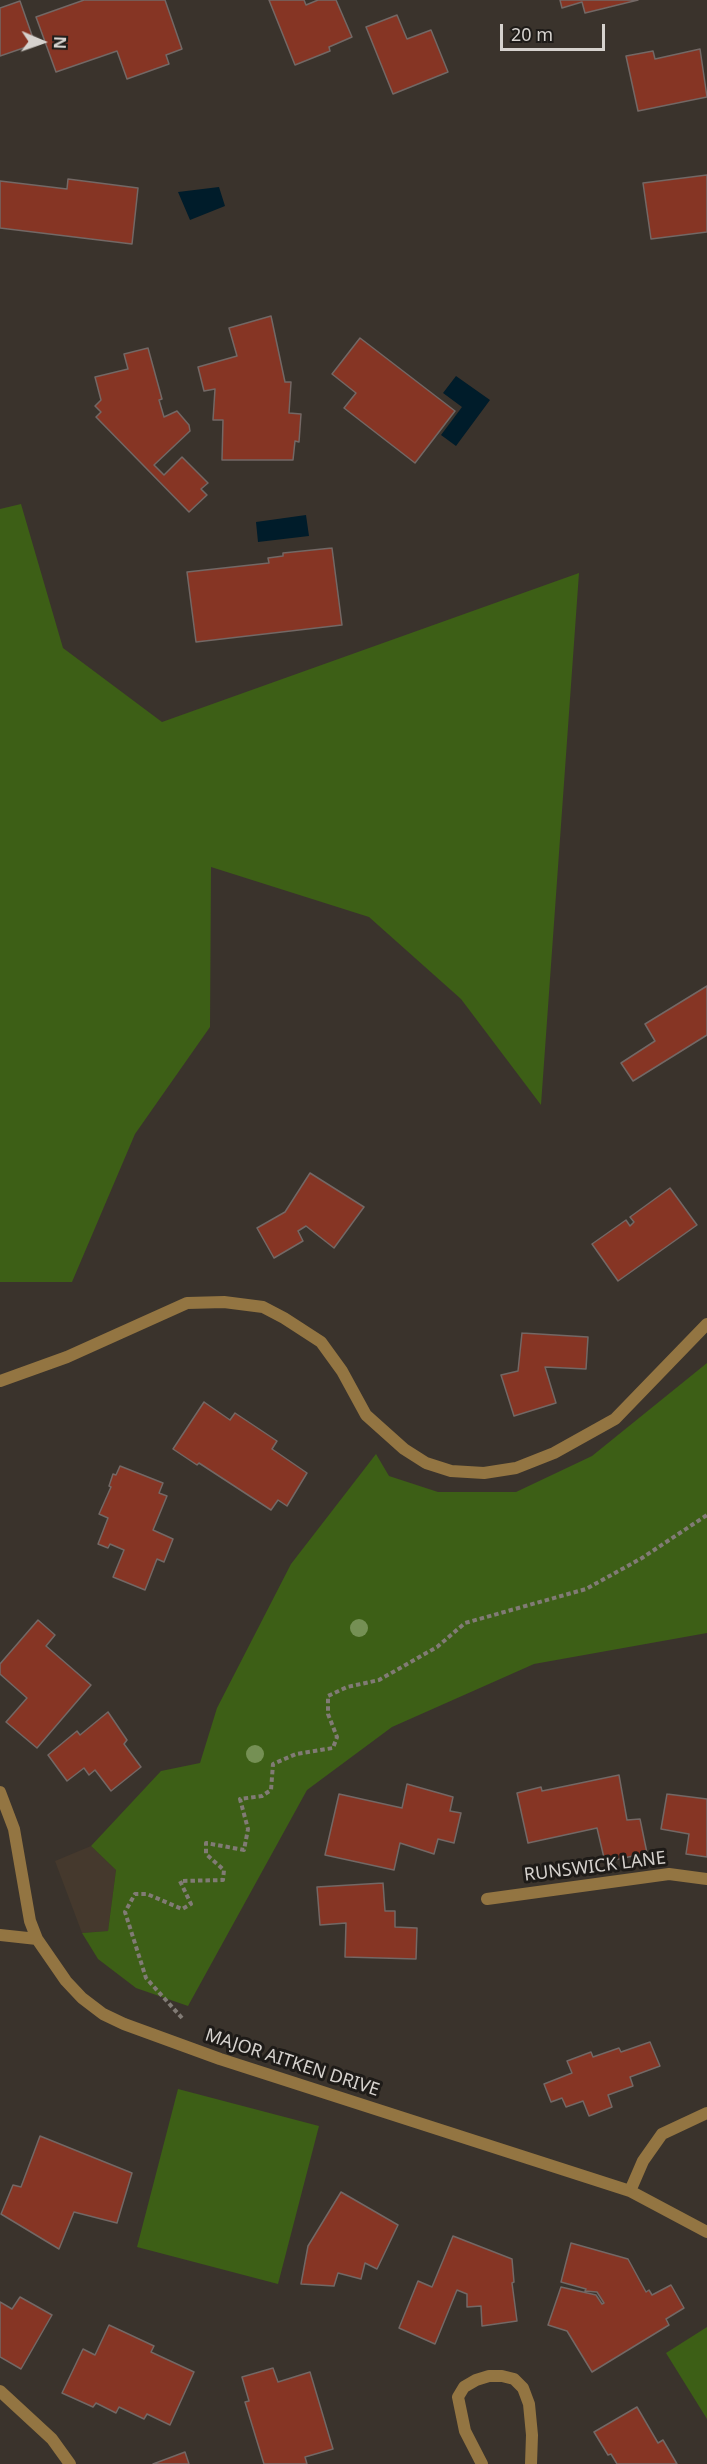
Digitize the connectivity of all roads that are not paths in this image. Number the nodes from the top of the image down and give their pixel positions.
1 (707, 1324) edge
2 (0, 1381) edge
3 (0, 1792) edge
4 (707, 1879) edge
5 (487, 1899) dead end
6 (0, 1935) edge
7 (37, 1939) junction
8 (707, 2113) edge
9 (630, 2191) junction
10 (707, 2232) edge
11 (0, 2391) edge
12 (70, 2464) edge
13 (482, 2464) edge
14 (531, 2464) edge

1 - 2 street
3 - 7 street, MAJOR AITKEN DRIVE
4 - 5 street, RUNSWICK LANE
6 - 7 street
7 - 9 street, MAJOR AITKEN DRIVE
8 - 9 street
9 - 10 street, MAJOR AITKEN DRIVE
11 - 12 street
13 - 14 street

